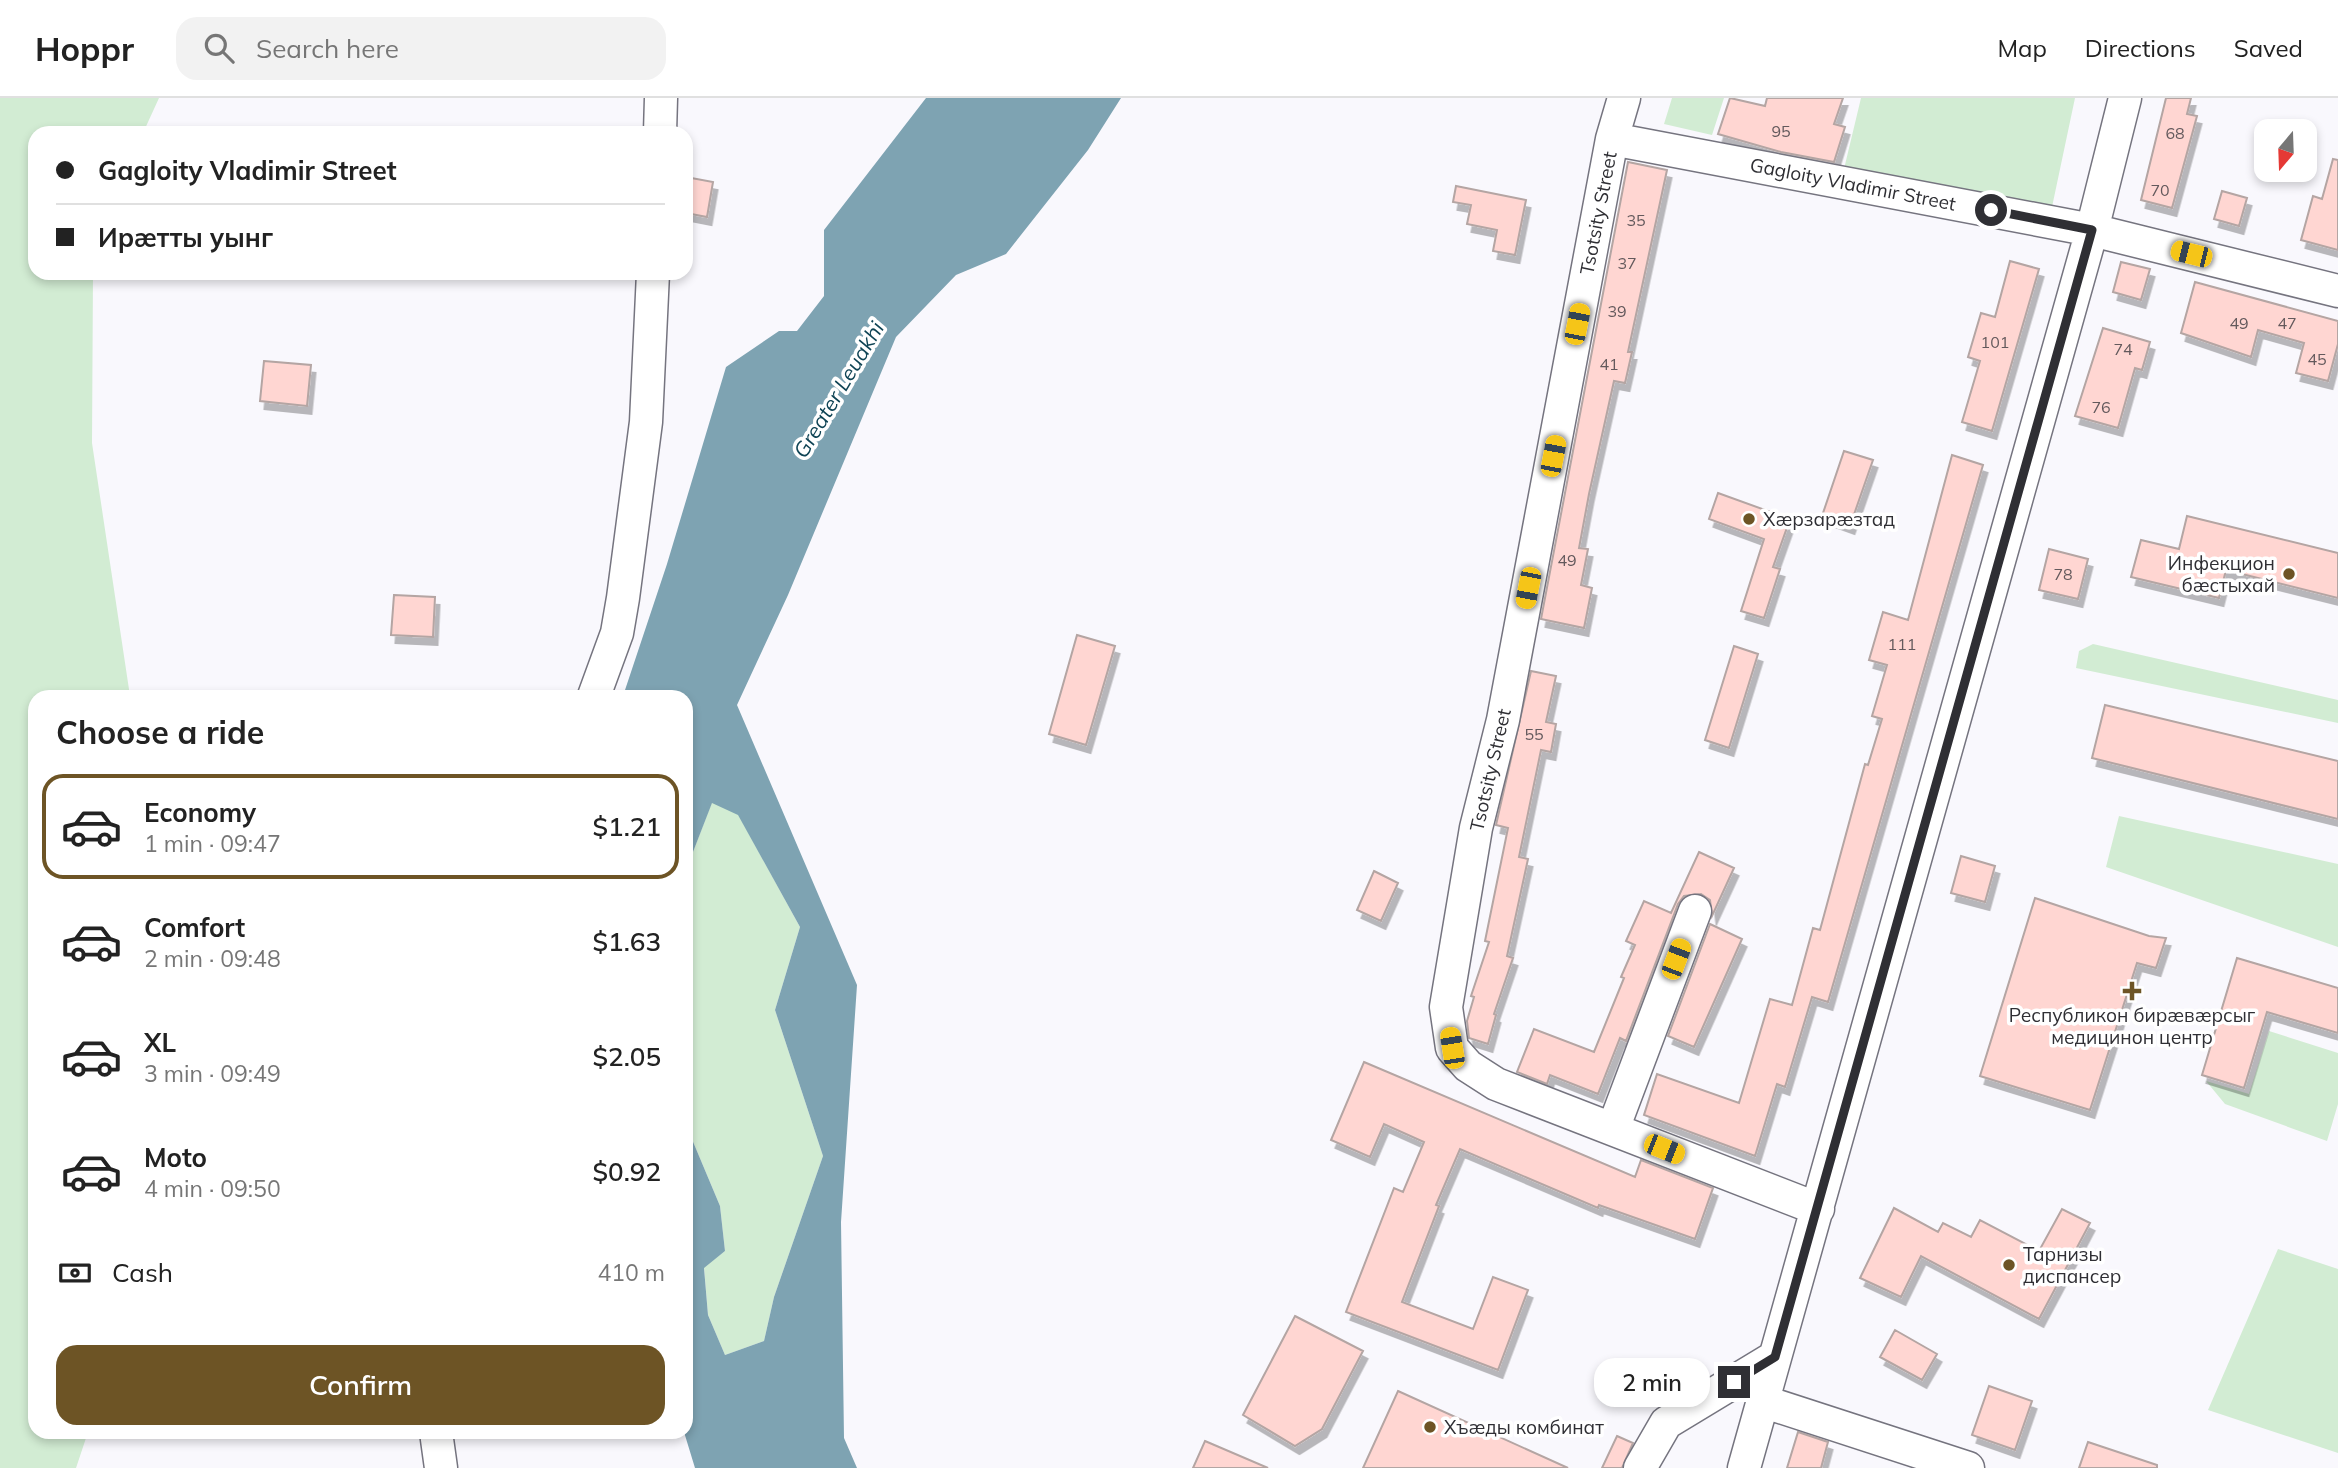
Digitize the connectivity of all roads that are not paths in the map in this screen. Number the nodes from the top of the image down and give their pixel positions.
1 (661, 98) edge
2 (1624, 98) edge
3 (2125, 98) edge
4 (660, 126) edge
5 (1612, 139) junction
6 (2092, 230) junction
7 (653, 280) edge
8 (2338, 291) edge
9 (596, 690) edge
10 (1695, 911) dead end
11 (1613, 1129) junction
12 (1818, 1209) junction
13 (1775, 1357) junction
14 (1762, 1401) junction
15 (437, 1439) edge
16 (441, 1468) edge
17 (1640, 1468) edge
18 (1744, 1468) edge
19 (1968, 1468) edge

1 - 4 street
2 - 5 street, Tsotsity Street
3 - 6 street
5 - 6 street, Gagloity Vladimir Street
5 - 11 street, Tsotsity Street
6 - 8 street, Gagloity Vladimir Street
6 - 12 street
7 - 9 street
10 - 11 street
11 - 12 street, Tsotsity Street
12 - 13 street
13 - 14 street
13 - 17 street
14 - 18 street
14 - 19 street
15 - 16 street

